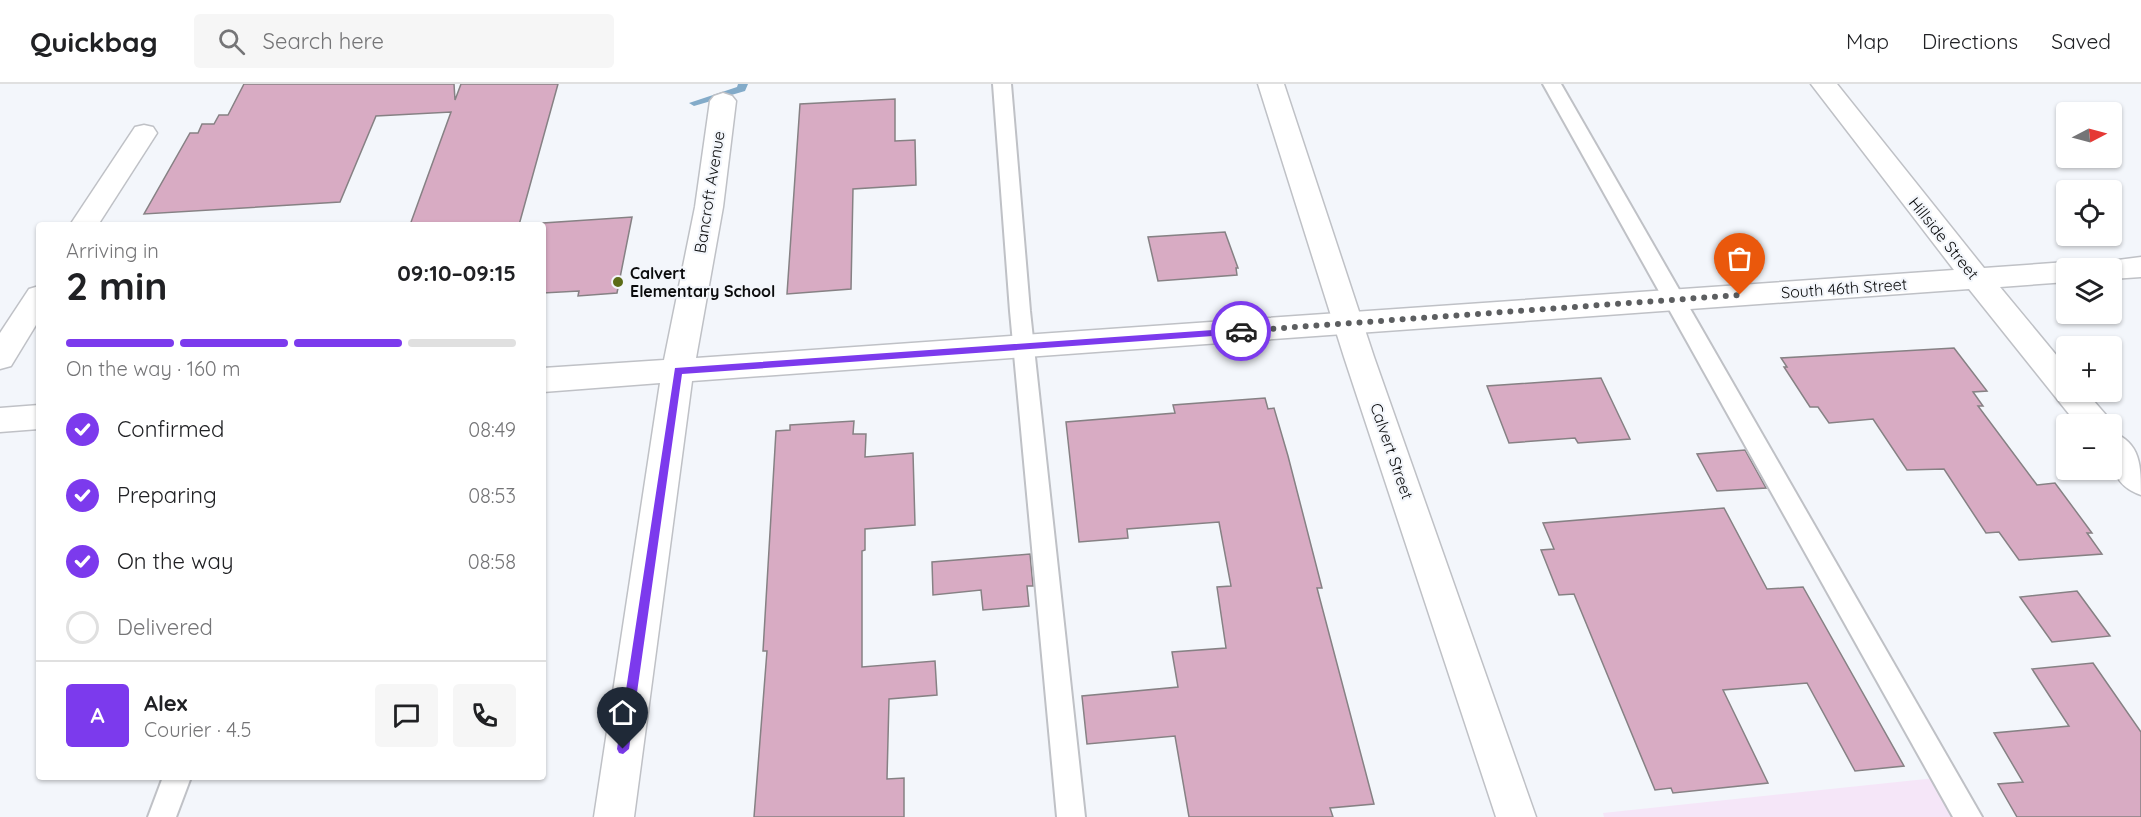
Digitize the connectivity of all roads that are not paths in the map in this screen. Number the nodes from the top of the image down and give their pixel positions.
1 (1002, 84) edge
2 (1270, 84) edge
3 (1552, 84) edge
4 (1824, 84) edge
5 (723, 101) dead end
6 (144, 133) dead end
7 (86, 222) edge
8 (2141, 267) edge
9 (2122, 268) edge
10 (2056, 273) edge
11 (1976, 278) junction
12 (1673, 300) junction
13 (36, 301) edge
14 (1348, 323) junction
15 (1024, 346) junction
16 (0, 358) edge
17 (678, 371) junction
18 (2056, 376) edge
19 (546, 380) edge
20 (2077, 402) edge
21 (2087, 414) edge
22 (36, 417) edge
23 (0, 420) edge
24 (2122, 457) edge
25 (2141, 481) edge
26 (176, 780) edge
27 (162, 817) edge
28 (614, 817) edge
29 (1071, 817) edge
30 (1516, 817) edge
31 (1968, 817) edge

1 - 15 lane
2 - 14 street, Calvert Street
3 - 12 lane
4 - 11 street, Hillside Street
5 - 17 street, Bancroft Avenue
6 - 7 street
8 - 9 street
10 - 11 street, South 46th Street
11 - 12 street, South 46th Street
11 - 18 street, Hillside Street
12 - 14 street, South 46th Street
12 - 31 lane
13 - 16 street
14 - 15 street, South 46th Street
14 - 30 street, Calvert Street
15 - 17 street, South 46th Street
15 - 29 lane
17 - 19 street, South 46th Street
17 - 28 street, Bancroft Avenue
20 - 21 street, Hillside Street
22 - 23 street
24 - 25 street
26 - 27 lane

